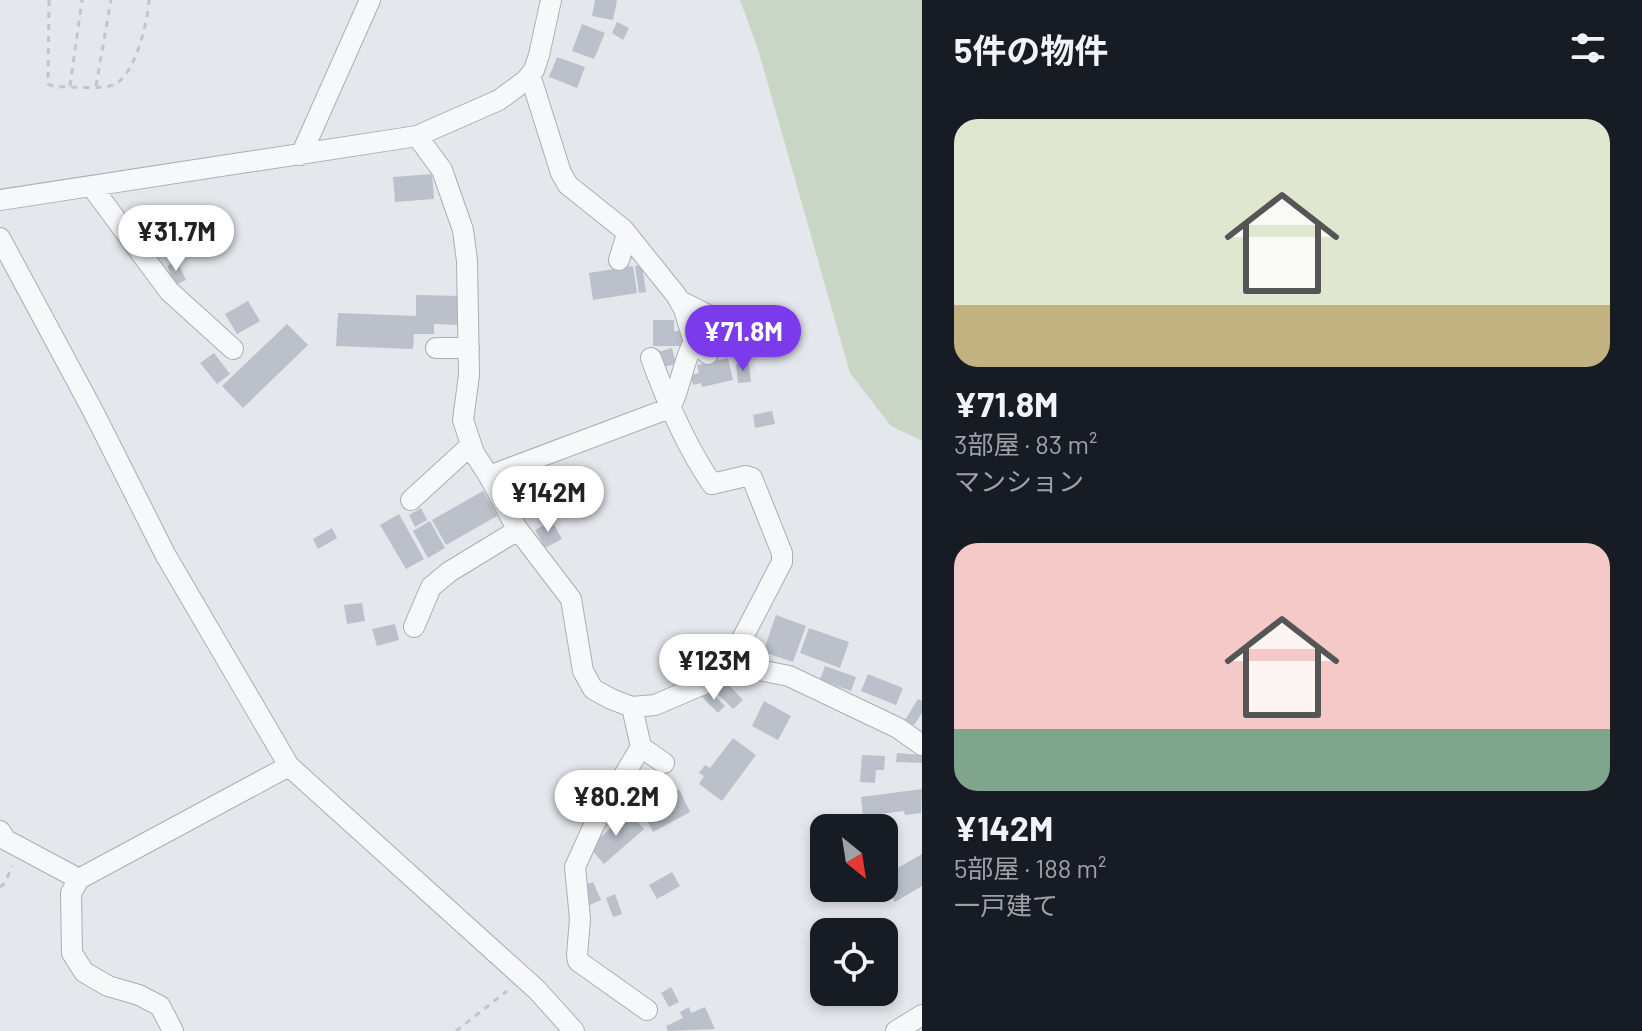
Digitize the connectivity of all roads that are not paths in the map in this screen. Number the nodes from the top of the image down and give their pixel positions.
1 (370, 0) edge
2 (551, 0) edge
3 (530, 75) junction
4 (417, 136) junction
5 (301, 155) junction
6 (92, 187) junction
7 (0, 200) edge
8 (627, 234) junction
9 (0, 238) edge
10 (619, 260) dead end
11 (680, 301) junction
12 (741, 341) dead end
13 (436, 348) dead end
14 (469, 348) junction
15 (233, 349) dead end
16 (651, 358) dead end
17 (670, 408) junction
18 (471, 445) junction
19 (489, 476) junction
20 (411, 500) dead end
21 (518, 530) junction
22 (414, 627) dead end
23 (729, 664) junction
24 (632, 707) junction
25 (922, 745) edge
26 (641, 747) junction
27 (664, 763) dead end
28 (289, 766) junction
29 (0, 831) edge
30 (79, 879) junction
31 (647, 1010) dead end
32 (922, 1015) edge
33 (173, 1031) edge
34 (574, 1031) edge
35 (896, 1031) edge

1 - 5 street
2 - 3 street
3 - 4 street
3 - 8 street
4 - 5 street
4 - 14 street
5 - 6 street
6 - 7 street
6 - 15 street
8 - 10 street
8 - 11 street
9 - 28 street
11 - 12 street
11 - 17 street
13 - 14 street
14 - 18 street
16 - 17 street
17 - 19 street
17 - 23 street
18 - 19 street
18 - 20 street
19 - 21 street
21 - 22 street
21 - 24 street
23 - 24 street
23 - 25 street
24 - 26 street
26 - 27 street
26 - 31 street
28 - 30 street
28 - 34 street
29 - 30 street
30 - 33 street
32 - 35 street

